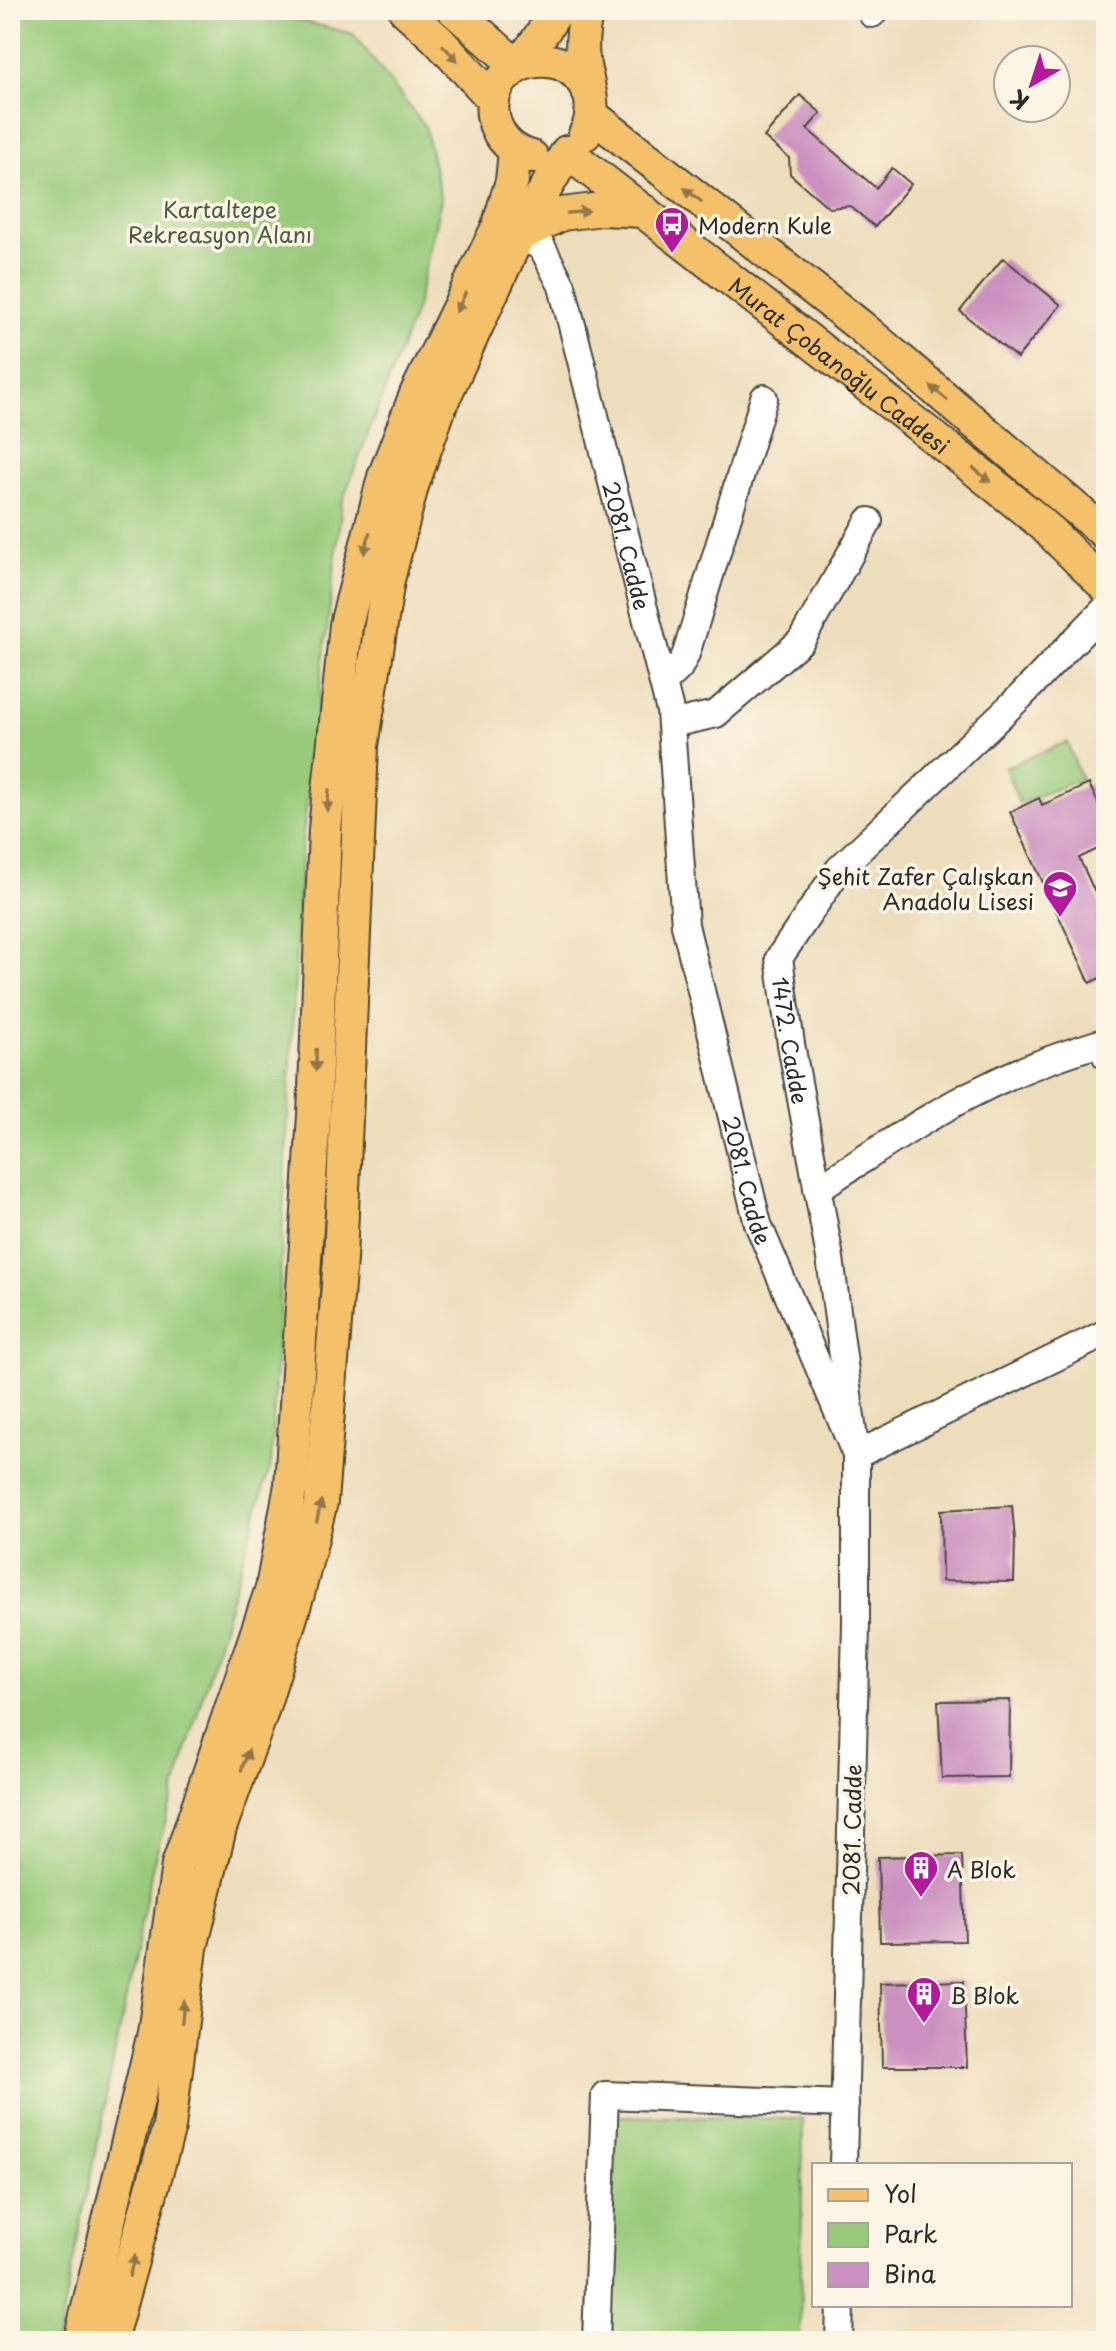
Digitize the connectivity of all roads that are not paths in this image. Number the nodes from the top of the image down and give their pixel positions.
1 (405, 10) edge
2 (454, 10) edge
3 (558, 10) edge
4 (587, 10) edge
5 (517, 66) junction
6 (493, 99) junction
7 (592, 107) junction
8 (515, 151) junction
9 (567, 152) junction
10 (644, 211) junction
11 (508, 231) junction
12 (764, 398) dead end
13 (869, 521) dead end
14 (1106, 534) edge
15 (1106, 587) edge
16 (1106, 608) edge
17 (663, 683) junction
18 (671, 724) junction
19 (1106, 1056) edge
20 (817, 1189) junction
21 (1106, 1333) edge
22 (856, 1455) junction
23 (845, 2104) junction
24 (843, 2163) edge
25 (840, 2307) edge
26 (80, 2341) edge
27 (110, 2341) edge
28 (596, 2341) edge
29 (839, 2341) edge

1 -> 6 main road
2 - 5 main road
3 - 5 main road
4 - 7 main road
5 - 6 main road
5 - 7 main road
6 - 8 main road
7 - 9 main road
14 -> 7 main road, Murat Çobanoğlu Caddesi
8 - 9 main road
8 - 11 main road
9 - 10 main road, Murat Çobanoğlu Caddesi
9 - 11 main road
11 -> 10 main road
10 -> 15 main road, Murat Çobanoğlu Caddesi
11 - 17 street, 2081. Cadde
11 -> 26 main road
27 -> 11 main road
12 - 17 street
13 - 18 street
16 - 20 street, 1472. Cadde
17 - 18 street, 2081. Cadde
18 - 22 street, 2081. Cadde
19 - 20 street
20 - 22 street, 1472. Cadde
21 - 22 street
22 - 23 street, 2081. Cadde
23 - 24 street, 2081. Cadde
23 - 28 street
25 - 29 street

